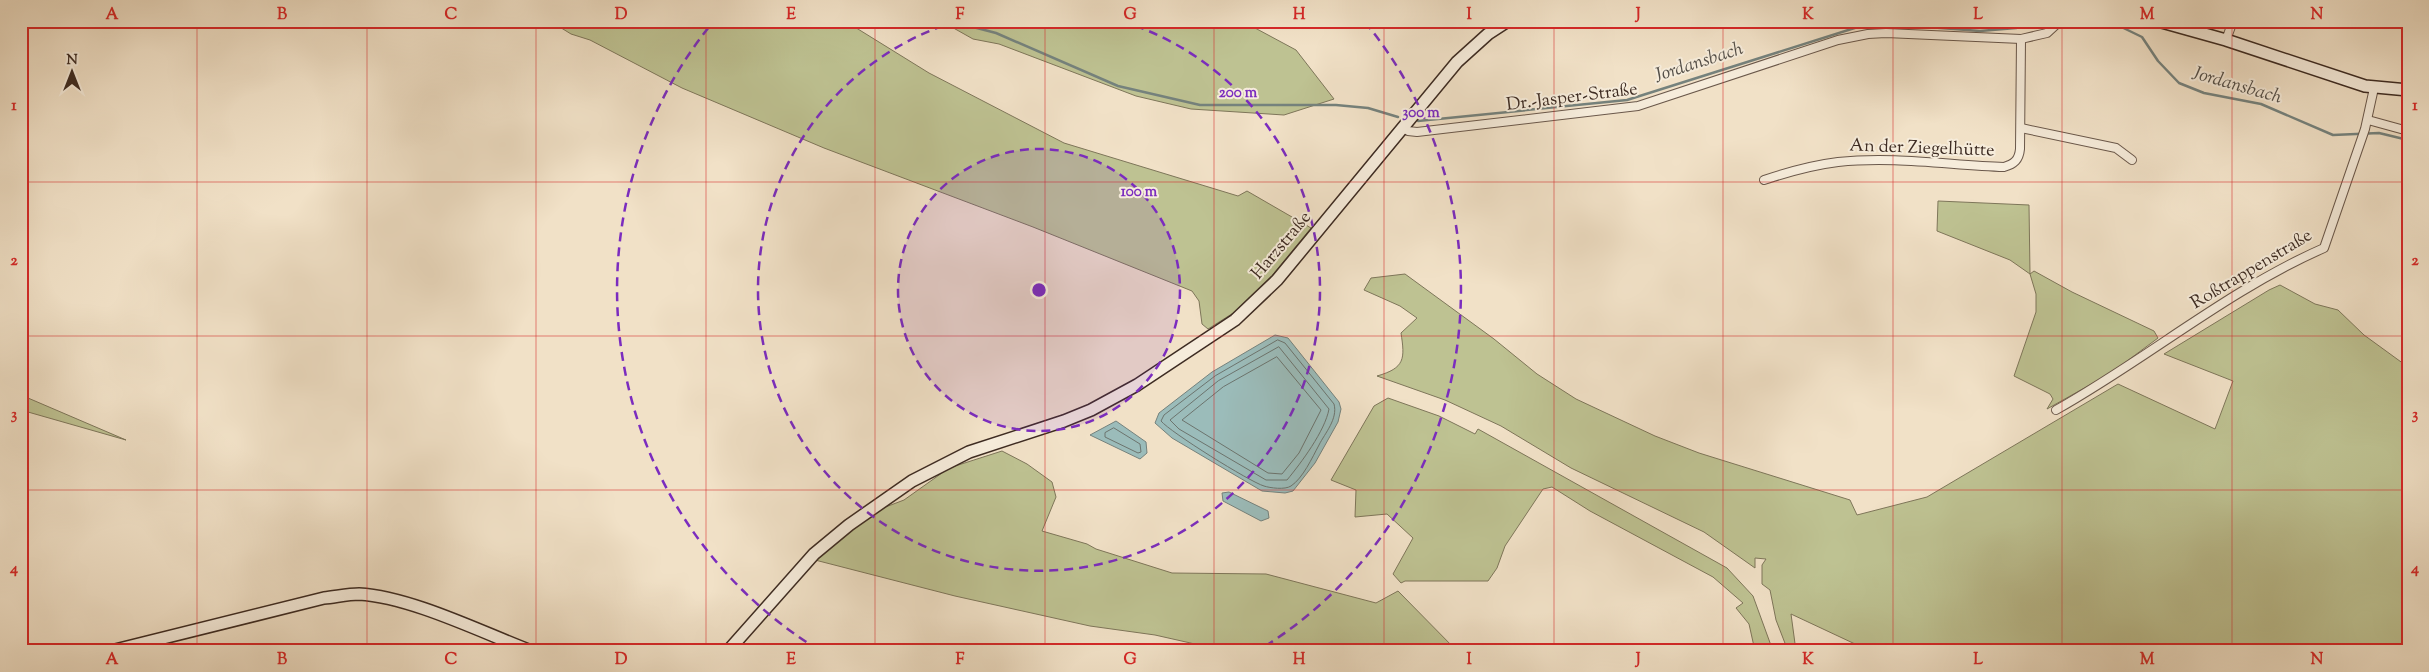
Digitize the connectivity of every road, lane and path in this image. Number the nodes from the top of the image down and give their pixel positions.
1 (1508, 21) edge
2 (2158, 21) edge
3 (2232, 21) edge
4 (2059, 23) edge
5 (2021, 39) junction
6 (2226, 40) junction
7 (2374, 88) junction
8 (2408, 90) edge
9 (2368, 120) junction
10 (1402, 127) junction
11 (2020, 128) junction
12 (2408, 131) edge
13 (2132, 160) dead end
14 (1764, 180) dead end
15 (2056, 410) dead end
16 (111, 651) edge
17 (531, 651) edge
18 (728, 651) edge

1 - 10 street, Harzstraße
2 - 6 street
3 - 6 street
4 - 5 street, Dr.-Jasper-Straße
5 - 10 street, Dr.-Jasper-Straße
5 - 11 street, An der Ziegelhütte
6 - 7 street
7 - 8 street
7 - 9 street, Roßtrappenstraße
9 - 12 street
9 - 15 street, Roßtrappenstraße
10 - 18 street, Harzstraße
11 - 13 street
11 - 14 street, An der Ziegelhütte
16 - 17 street

